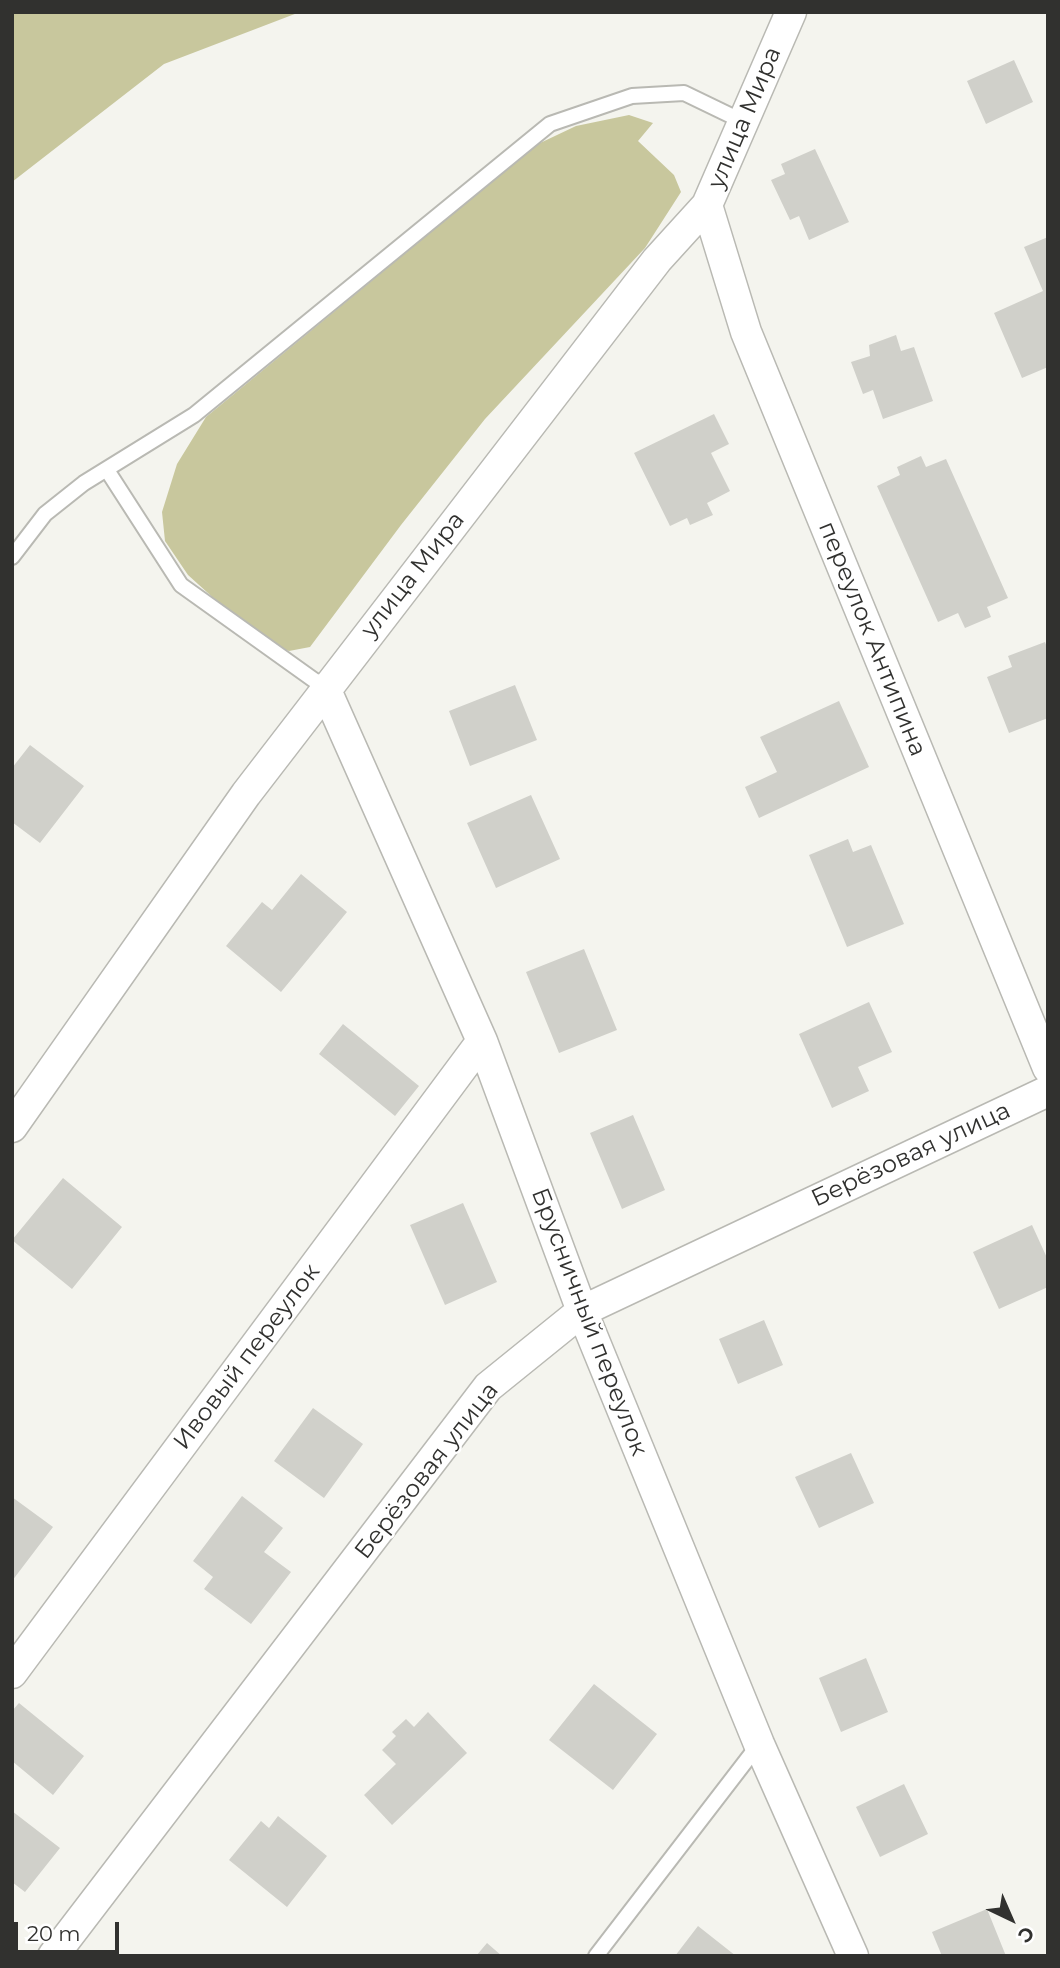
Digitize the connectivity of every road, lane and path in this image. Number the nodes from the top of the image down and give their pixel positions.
1 (791, 12) edge
2 (744, 122) junction
3 (707, 205) junction
4 (107, 470) junction
5 (12, 557) edge
6 (325, 688) junction
7 (482, 1041) junction
8 (1048, 1068) edge
9 (1048, 1091) edge
10 (13, 1124) edge
11 (583, 1311) junction
12 (12, 1673) edge
13 (759, 1744) junction
14 (53, 1956) edge
15 (596, 1956) edge
16 (853, 1956) edge

1 - 2 street, улица Мира
2 - 3 street, улица Мира
2 - 4 lane
3 - 6 street, улица Мира
3 - 8 street, переулок Антипина
4 - 5 lane
4 - 6 lane
6 - 7 street, Брусничный переулок
6 - 10 street, улица Мира
7 - 11 street, Брусничный переулок
7 - 12 street, Ивовый переулок
9 - 11 street, Берёзовая улица
11 - 13 street, Брусничный переулок
11 - 14 street, Берёзовая улица
13 - 15 lane
13 - 16 street, Брусничный переулок

